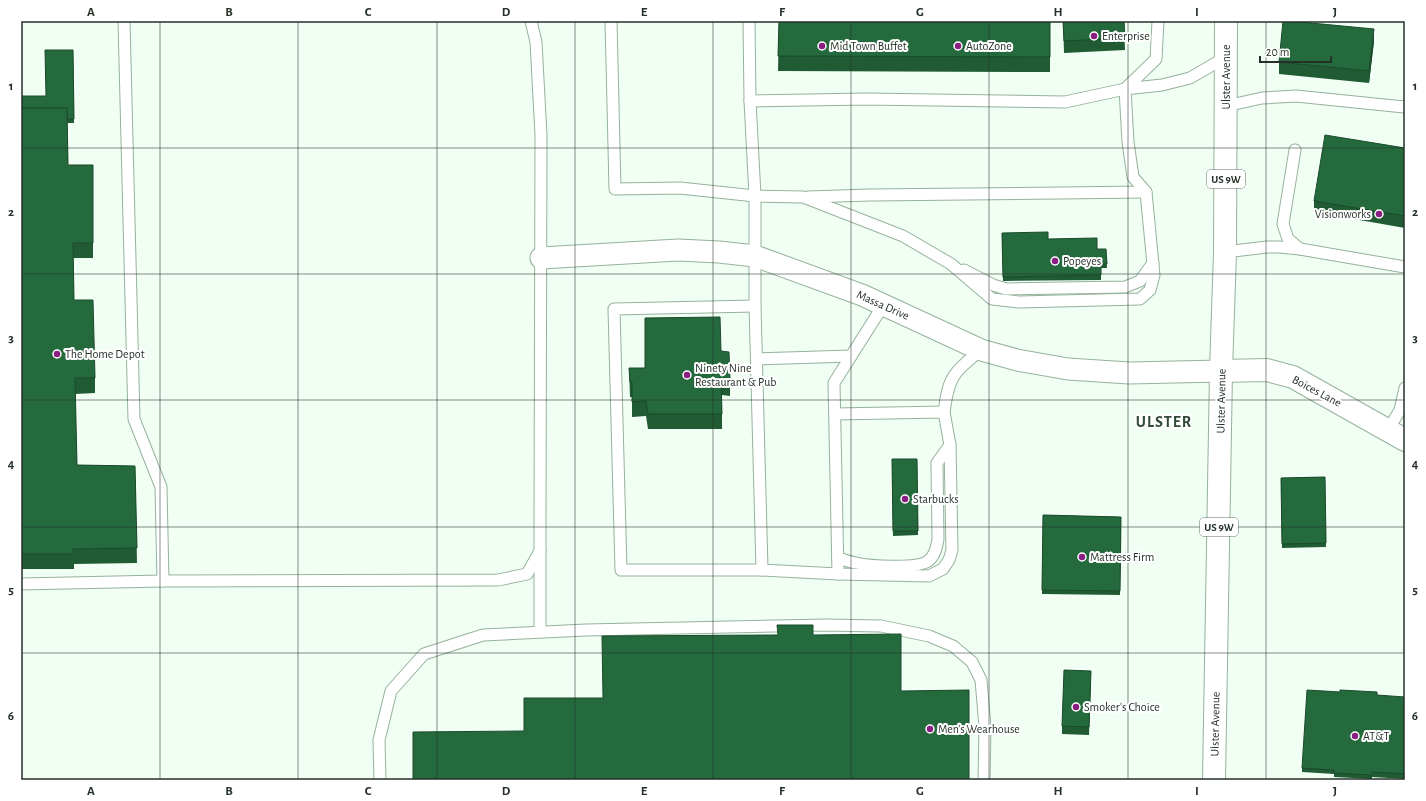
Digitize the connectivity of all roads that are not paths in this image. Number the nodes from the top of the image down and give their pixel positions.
1 (124, 21) edge
2 (531, 21) edge
3 (611, 21) edge
4 (749, 21) edge
5 (1158, 21) edge
6 (1226, 21) edge
7 (1226, 57) junction
8 (1125, 89) junction
9 (750, 101) junction
10 (1226, 106) junction
11 (1405, 106) edge
12 (1294, 150) dead end
13 (1146, 192) junction
14 (755, 196) junction
15 (803, 197) junction
16 (1300, 249) junction
17 (1225, 252) junction
18 (755, 256) junction
19 (541, 258) junction
20 (1153, 263) junction
21 (951, 264) junction
22 (1405, 267) edge
23 (884, 304) junction
24 (756, 306) junction
25 (981, 350) junction
26 (851, 356) junction
27 (757, 359) junction
28 (1221, 371) junction
29 (1405, 388) edge
30 (944, 412) junction
31 (835, 414) junction
32 (1396, 435) edge
33 (950, 445) junction
34 (540, 551) junction
35 (838, 558) junction
36 (762, 570) junction
37 (838, 574) junction
38 (163, 581) junction
39 (21, 584) edge
40 (540, 632) junction
41 (380, 780) edge
42 (984, 780) edge
43 (1214, 780) edge

1 - 38 lane
2 - 19 lane
3 - 14 lane
4 - 9 lane
5 - 8 lane
6 - 7 main road, Ulster Avenue / US 9W
7 - 8 lane
7 - 10 main road, Ulster Avenue / US 9W
8 - 9 lane
8 - 13 lane
9 - 14 lane
10 - 11 lane
10 - 17 main road, Ulster Avenue / US 9W
12 - 16 lane
13 - 15 lane
13 - 20 lane
14 - 15 lane
14 - 18 lane
15 - 21 lane
16 - 17 lane
16 - 22 lane
17 - 28 main road, Ulster Avenue / US 9W
18 - 19 street, Massa Drive
18 - 23 street, Massa Drive
18 - 24 lane
19 - 34 lane
20 - 21 lane
20 - 21 lane
23 - 25 street, Massa Drive
23 - 26 lane
24 - 27 lane
24 - 36 lane
25 - 28 street, Massa Drive
25 - 30 lane
26 - 27 lane
26 - 31 lane
27 - 36 lane
28 - 32 main road, Boices Lane
28 - 43 main road, Ulster Avenue / US 9W
29 - 32 lane
30 - 31 lane
30 - 33 lane
31 - 35 lane
33 - 35 lane
33 - 37 lane
34 - 38 lane
34 - 40 lane
35 - 37 lane
36 - 37 lane
38 - 39 lane
40 - 41 lane
40 - 42 lane

